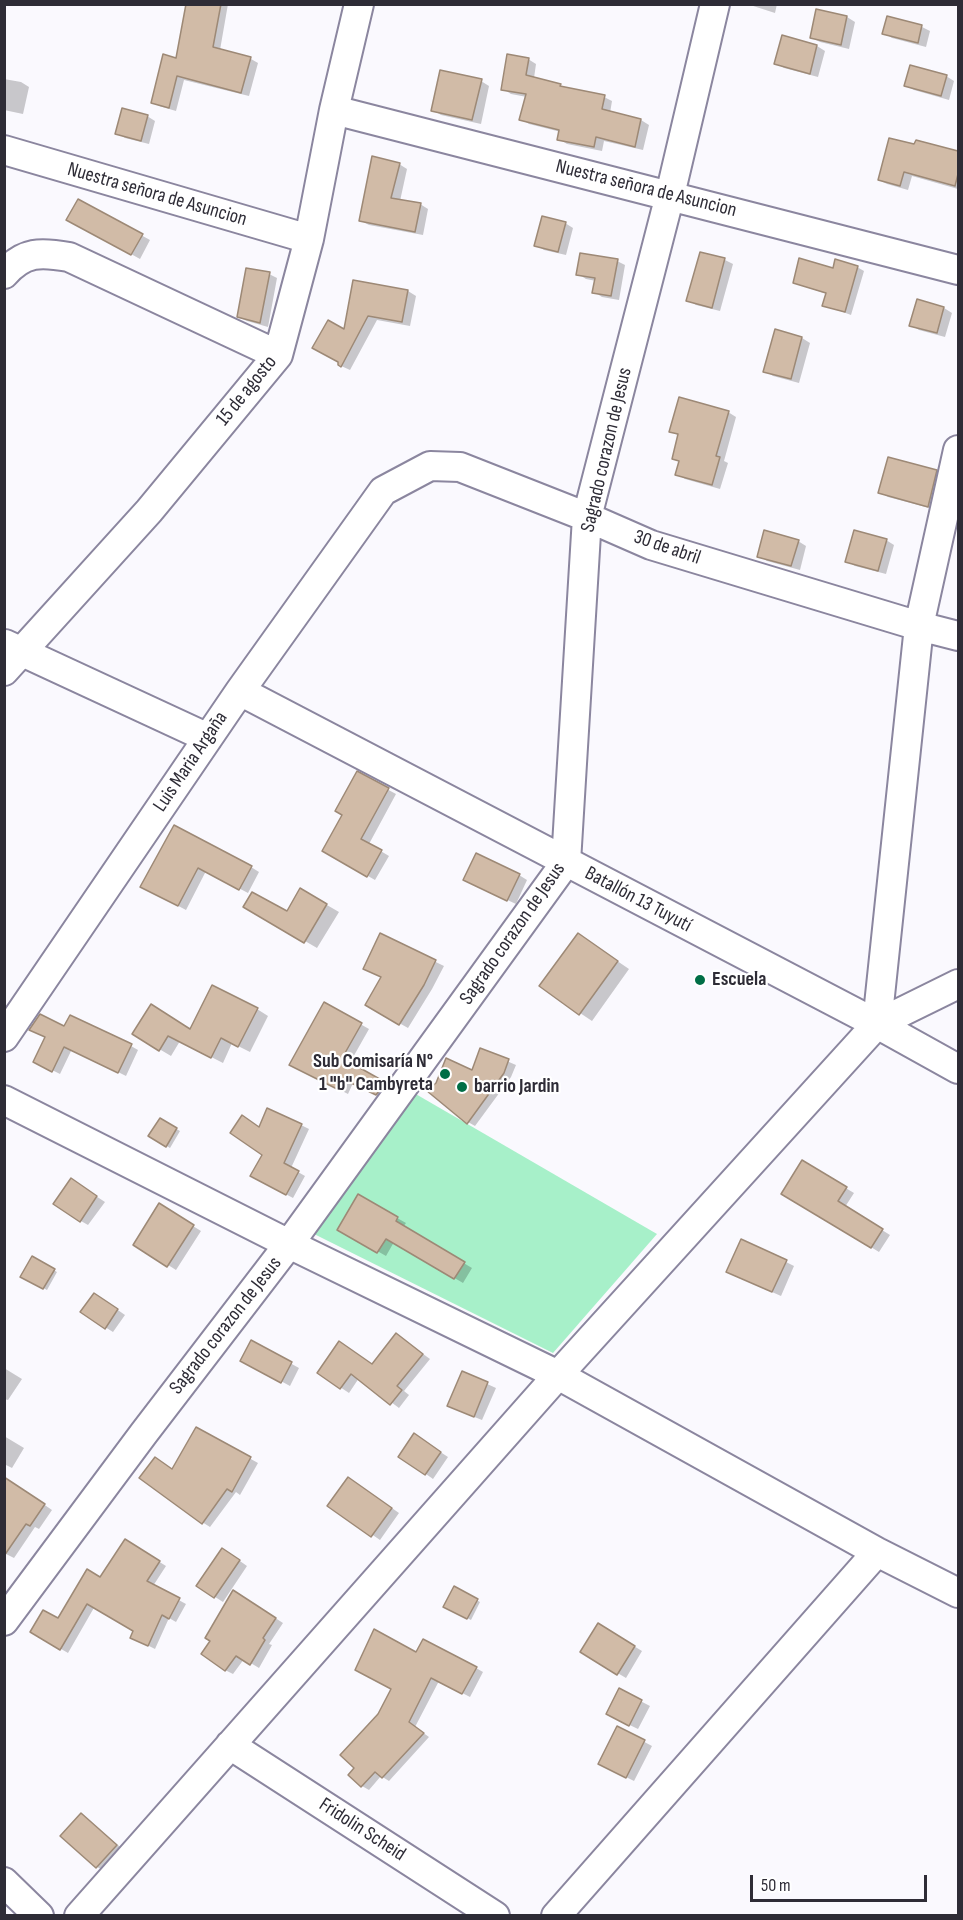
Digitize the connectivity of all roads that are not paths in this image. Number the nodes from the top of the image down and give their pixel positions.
1 (358, 4) edge
2 (715, 4) edge
3 (334, 110) junction
4 (4, 150) edge
5 (670, 195) junction
6 (309, 239) junction
7 (958, 270) edge
8 (4, 274) edge
9 (278, 355) junction
10 (958, 450) edge
11 (383, 491) joint
12 (587, 517) junction
13 (919, 626) junction
14 (958, 636) edge
15 (10, 655) edge
16 (240, 691) junction
17 (208, 738) junction
18 (566, 862) junction
19 (958, 984) edge
20 (877, 1024) junction
21 (4, 1037) edge
22 (958, 1069) edge
23 (4, 1100) edge
24 (289, 1244) junction
25 (558, 1376) junction
26 (877, 1552) junction
27 (958, 1593) edge
28 (4, 1620) edge
29 (230, 1745) junction
30 (4, 1881) edge
31 (39, 1916) edge
32 (79, 1916) edge
33 (495, 1916) edge
34 (556, 1916) edge

1 - 3 street, 15 de agosto
2 - 5 street, Sagrado corazon de Jesus
3 - 5 street, Nuestra señora de Asuncion
3 - 6 street, 15 de agosto
4 - 6 street, Nuestra señora de Asuncion
5 - 7 street, Nuestra señora de Asuncion
5 - 12 street, Sagrado corazon de Jesus
6 - 9 street, 15 de agosto
8 - 9 street
9 - 15 street, 15 de agosto
10 - 13 street
11 - 12 street, 30 de abril
11 - 16 street, Luis Maria Argaña
12 - 13 street, 30 de abril
12 - 18 street, Sagrado corazon de Jesus
13 - 14 street, 30 de abril
13 - 20 street
15 - 17 street
16 - 17 street, Luis Maria Argaña
16 - 18 street, Batallón 13 Tuyutí
17 - 21 street, Luis Maria Argaña
18 - 20 street, Batallón 13 Tuyutí
18 - 24 street, Sagrado corazon de Jesus
19 - 20 street
20 - 22 street, Batallón 13 Tuyutí
20 - 25 street
23 - 24 street
24 - 25 street
24 - 28 street, Sagrado corazon de Jesus
25 - 26 street
25 - 29 street
26 - 27 street
26 - 34 street
29 - 32 street
29 - 33 street, Fridolin Scheid
30 - 31 street

